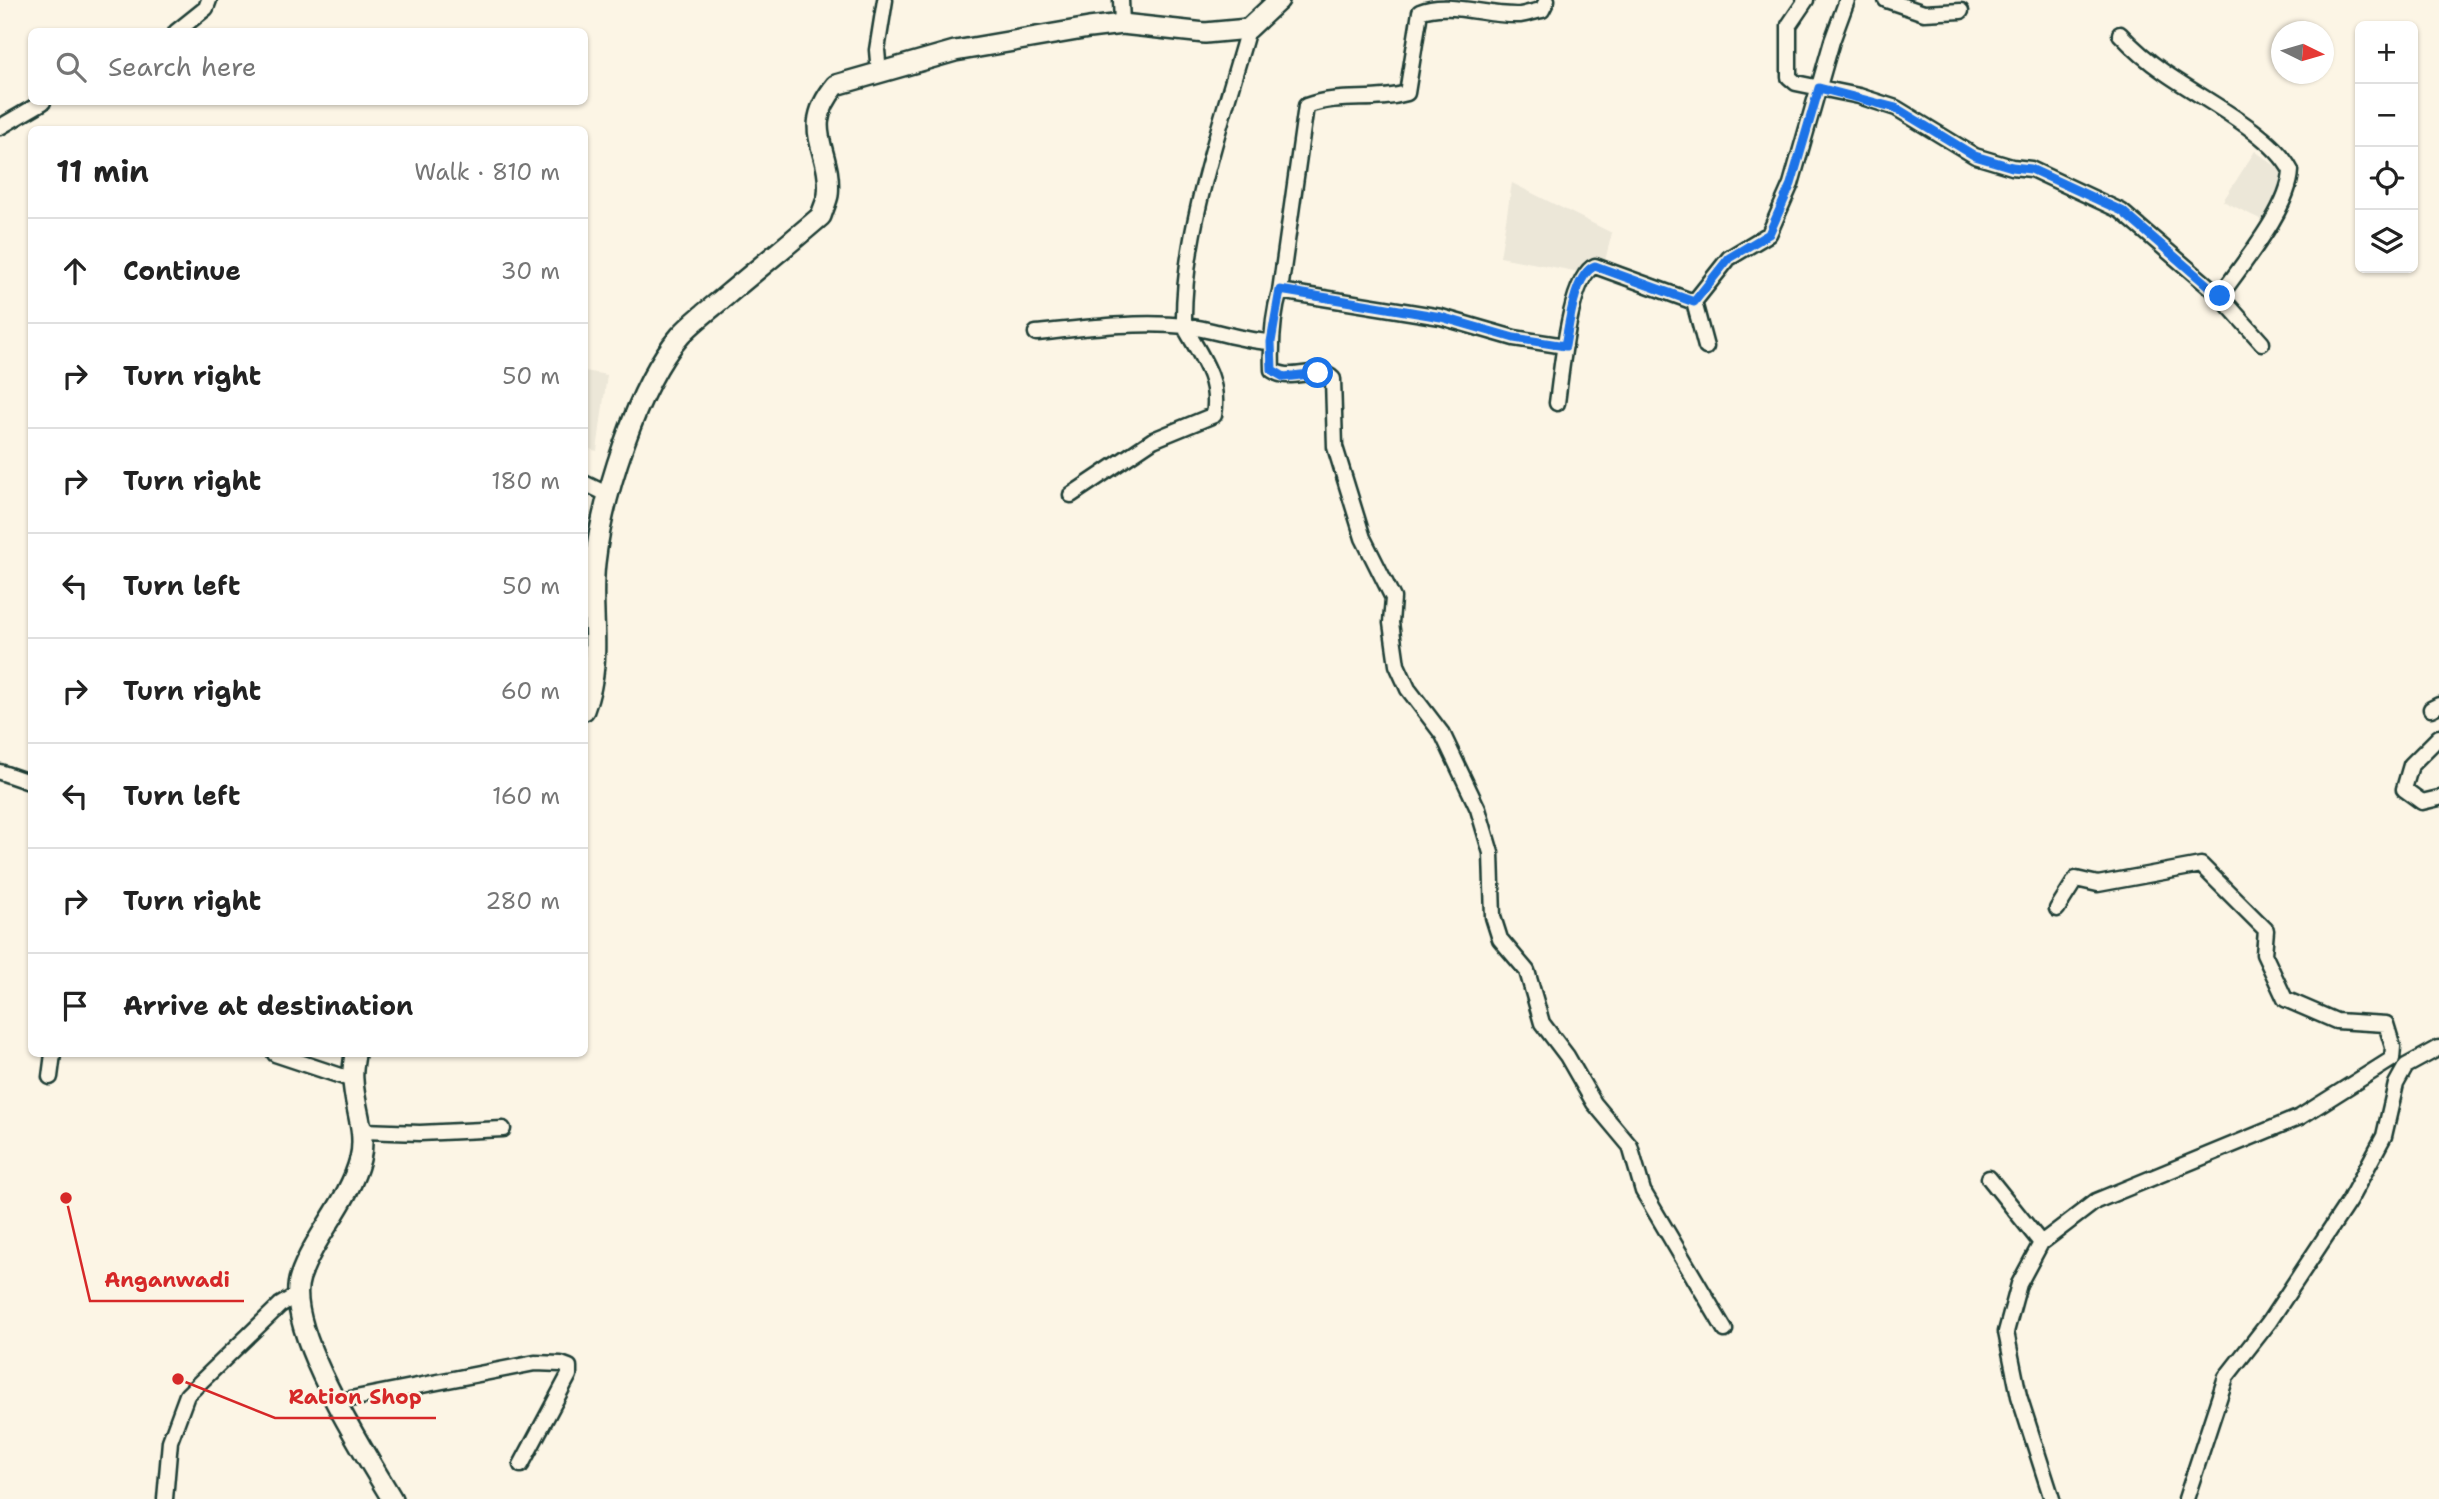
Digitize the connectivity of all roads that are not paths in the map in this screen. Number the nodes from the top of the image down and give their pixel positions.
1 (209, 0) edge
2 (885, 0) edge
3 (1121, 0) edge
4 (1279, 0) edge
5 (1547, 0) edge
6 (1806, 0) edge
7 (1847, 0) edge
8 (1886, 0) edge
9 (1961, 11) dead end
10 (1122, 24) junction
11 (181, 28) edge
12 (1248, 29) junction
13 (2120, 34) dead end
14 (879, 73) junction
15 (1819, 88) junction
16 (38, 105) edge
17 (0, 127) edge
18 (1280, 290) junction
19 (2220, 296) junction
20 (1694, 302) junction
21 (1184, 326) junction
22 (1035, 333) dead end
23 (1271, 342) junction
24 (2262, 343) dead end
25 (1565, 346) junction
26 (1706, 347) dead end
27 (1557, 403) dead end
28 (588, 485) edge
29 (607, 494) junction
30 (1071, 495) dead end
31 (588, 698) edge
32 (2439, 737) edge
33 (0, 772) edge
34 (28, 782) edge
35 (2439, 797) edge
36 (2057, 909) dead end
37 (2439, 1048) edge
38 (53, 1057) edge
39 (284, 1057) edge
40 (355, 1057) edge
41 (2399, 1063) junction
42 (50, 1077) dead end
43 (353, 1080) junction
44 (503, 1129) dead end
45 (363, 1131) junction
46 (1989, 1178) dead end
47 (2041, 1243) junction
48 (295, 1296) junction
49 (1725, 1330) dead end
50 (335, 1402) junction
51 (521, 1465) dead end
52 (165, 1499) edge
53 (392, 1499) edge
54 (2052, 1499) edge
55 (2186, 1499) edge

1 - 11 street
2 - 14 street
3 - 10 street
4 - 12 main road
5 - 18 street
6 - 15 street
7 - 15 street
8 - 9 street
10 - 12 main road
10 - 14 main road
12 - 21 street
13 - 19 street
14 - 29 main road
15 - 19 street
15 - 20 street
16 - 17 street
18 - 23 street
18 - 25 street
19 - 24 street
20 - 25 street
20 - 26 street
21 - 22 street
21 - 23 street
21 - 30 street
23 - 49 street
25 - 27 street
28 - 29 street
29 - 31 main road
32 - 35 street
33 - 34 street
36 - 41 street
37 - 41 street
38 - 42 street
39 - 43 street
40 - 43 main road
41 - 47 street
41 - 55 street
43 - 45 main road
44 - 45 street
45 - 48 main road
46 - 47 street
47 - 54 street
48 - 50 main road
48 - 52 street
50 - 51 street
50 - 53 main road

